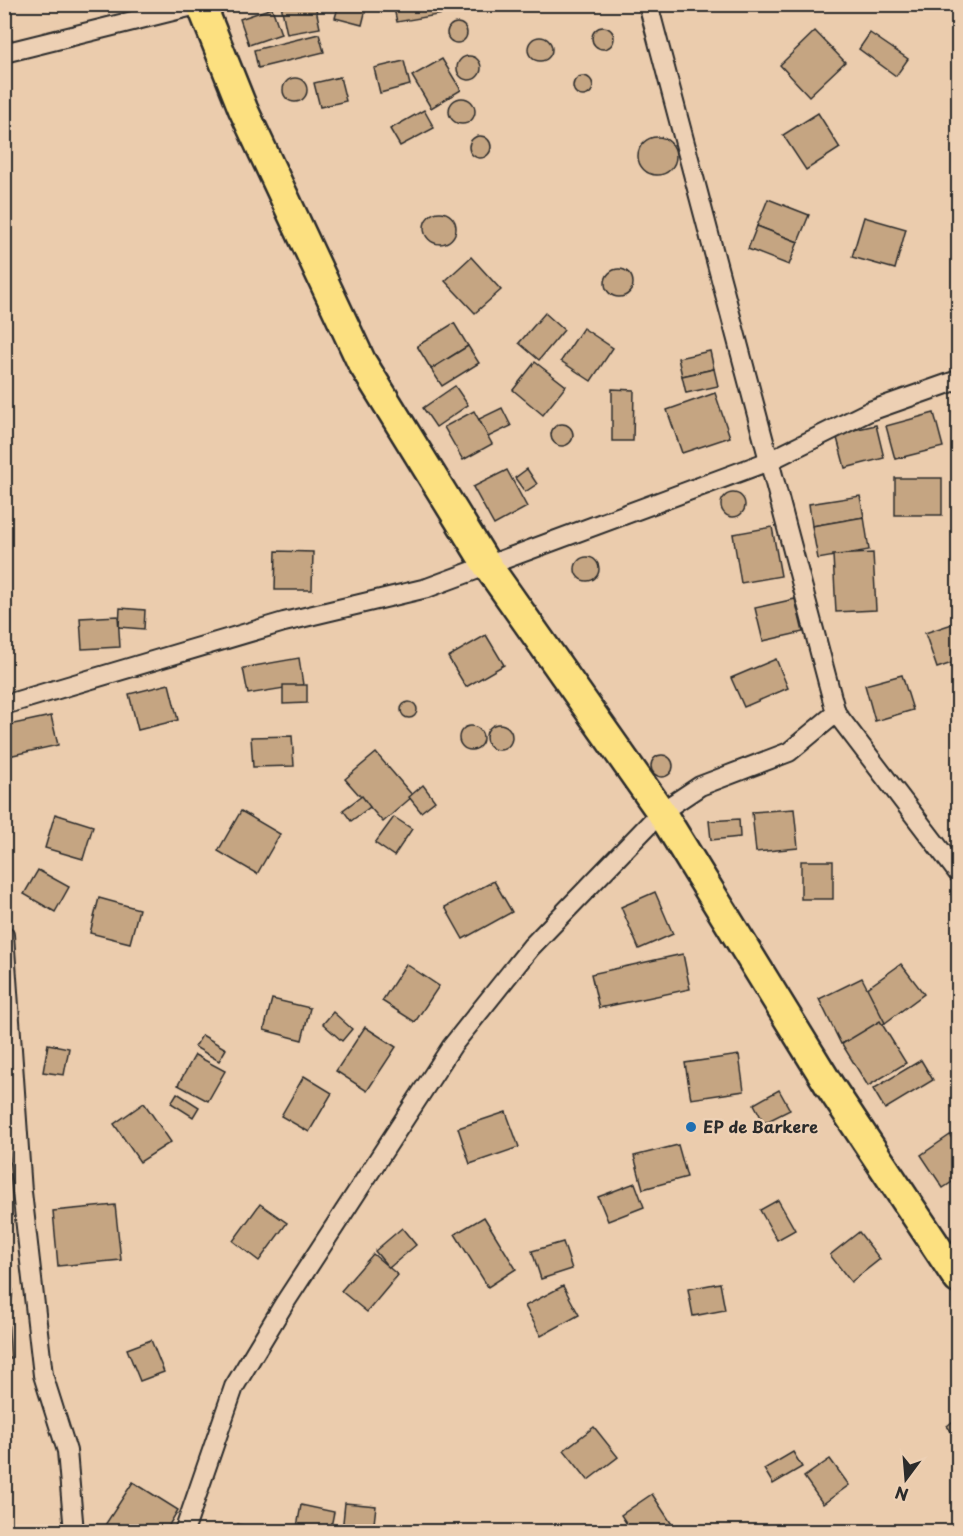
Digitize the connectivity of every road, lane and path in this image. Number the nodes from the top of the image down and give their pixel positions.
1 (201, 4) edge
2 (648, 4) edge
3 (4, 53) edge
4 (958, 380) edge
5 (770, 461) junction
6 (487, 565) junction
7 (4, 705) edge
8 (836, 713) junction
9 (661, 812) junction
10 (958, 873) edge
11 (4, 935) edge
12 (958, 1279) edge
13 (75, 1532) edge
14 (184, 1532) edge

1 - 3 street
1 - 6 main road
2 - 5 street
4 - 5 street
5 - 6 street
5 - 8 street
6 - 7 street
6 - 9 main road
8 - 9 street
8 - 10 street
9 - 12 main road
9 - 14 street
11 - 13 street

